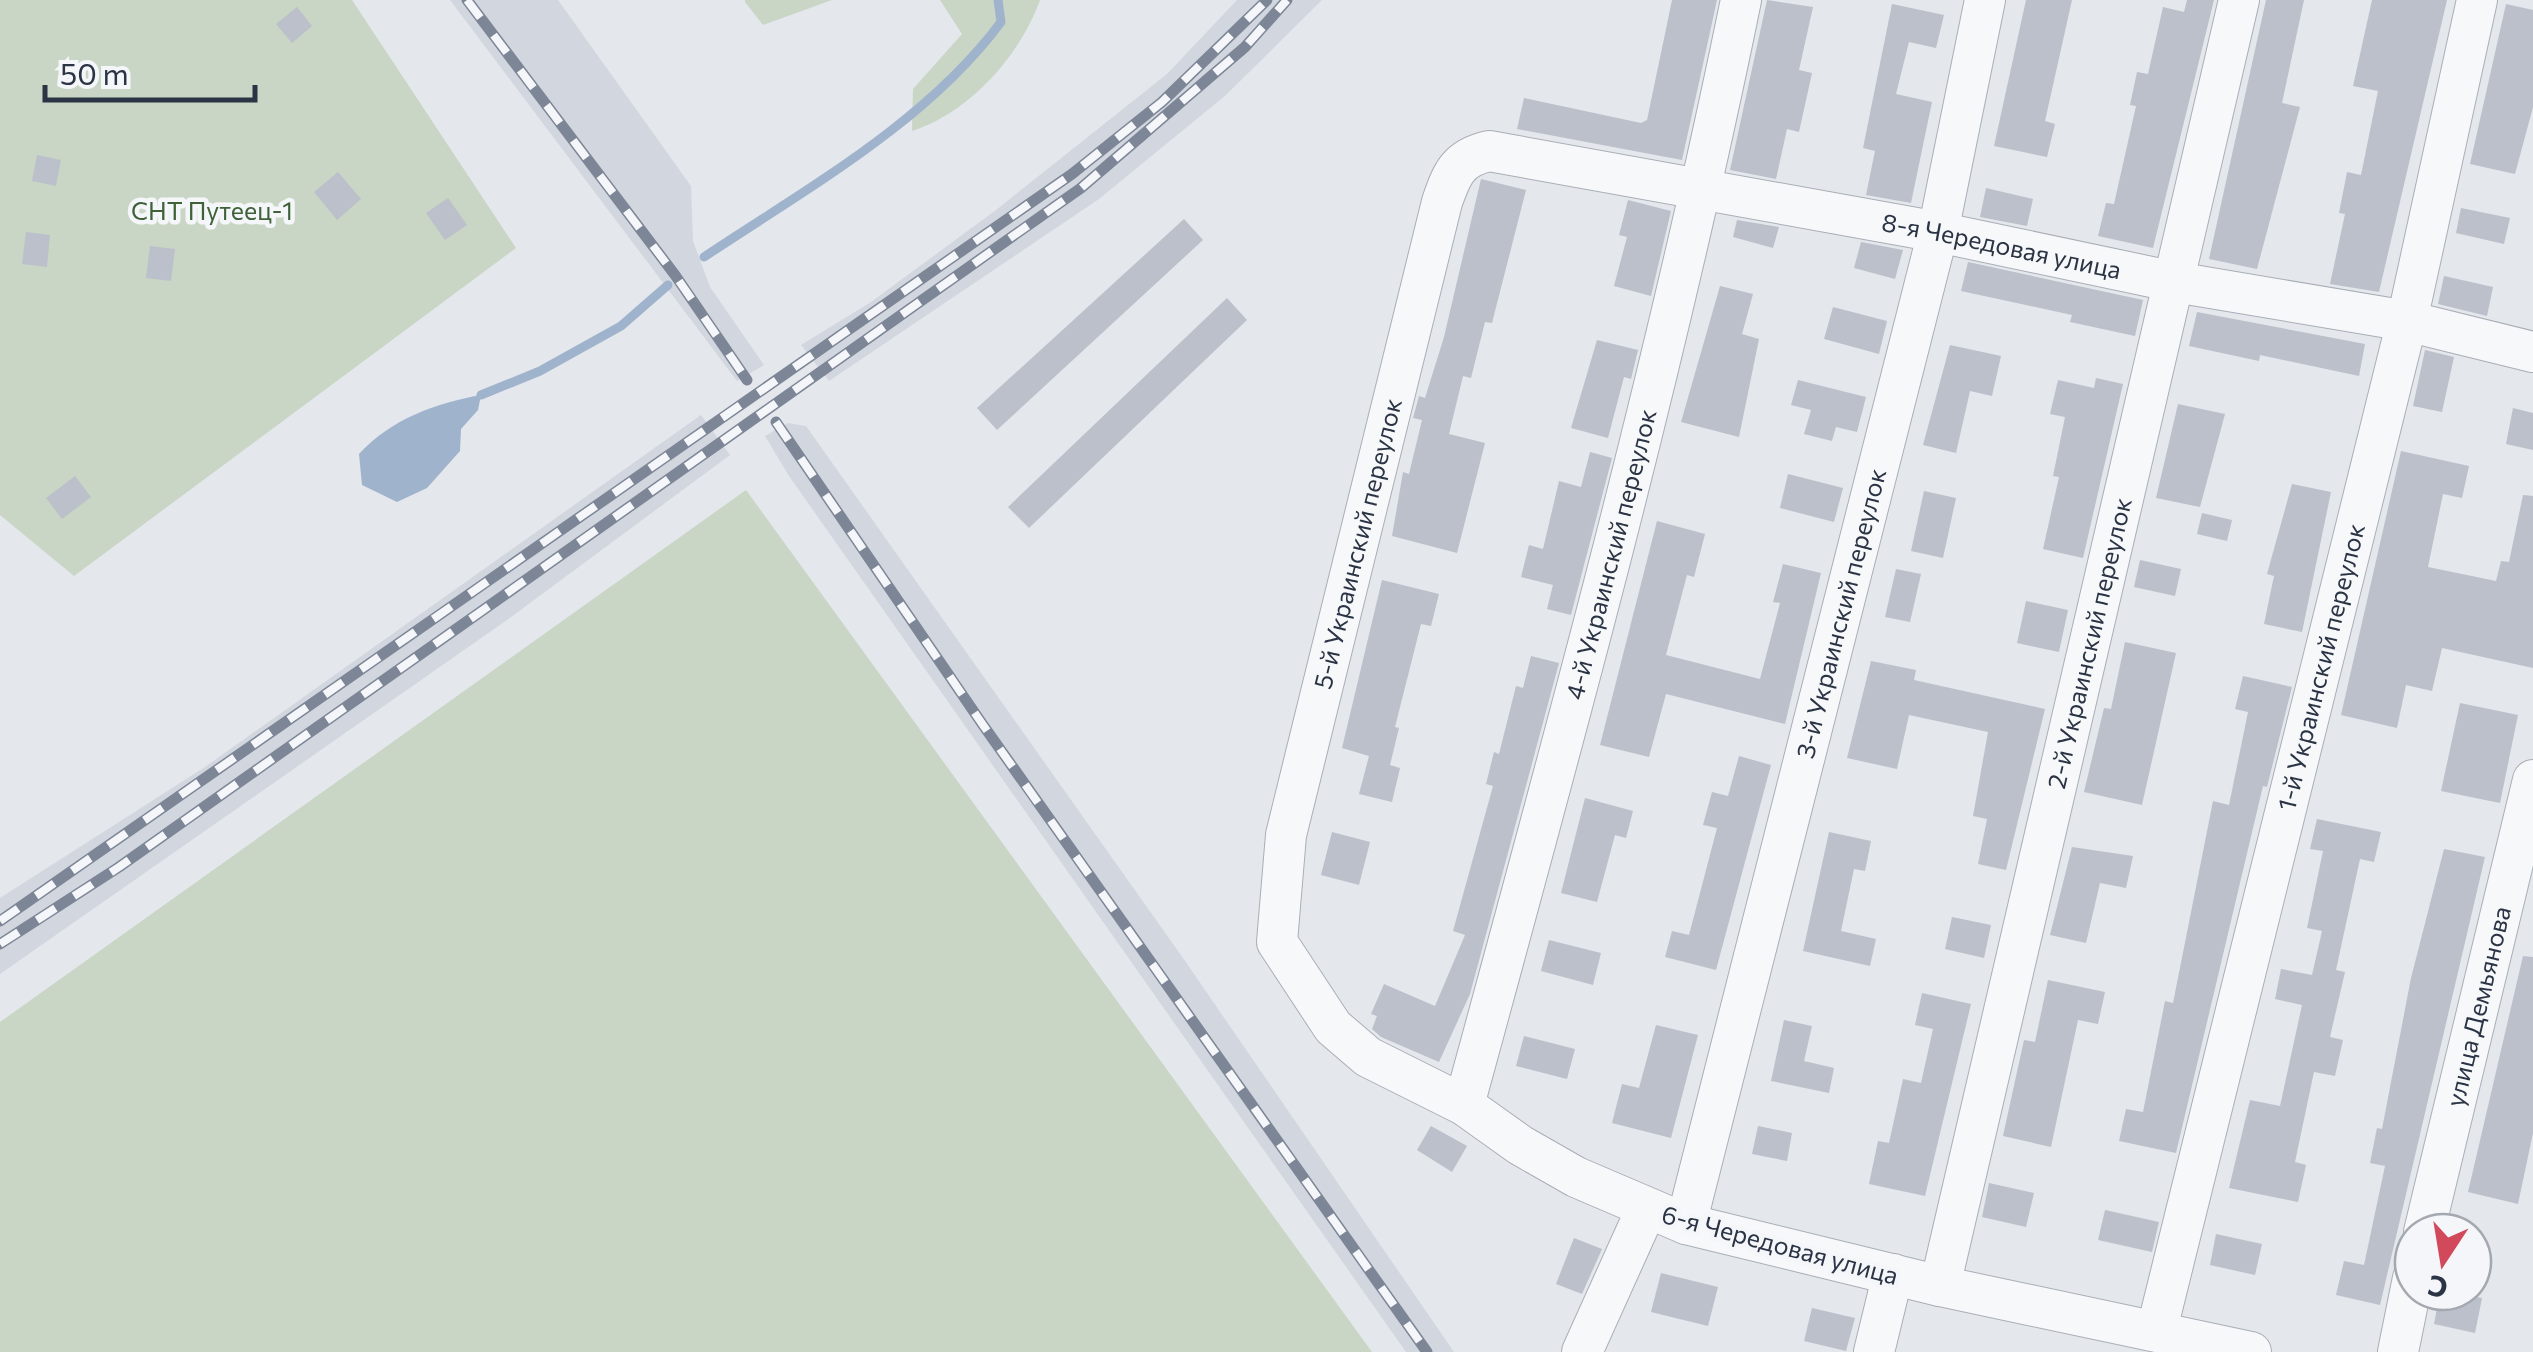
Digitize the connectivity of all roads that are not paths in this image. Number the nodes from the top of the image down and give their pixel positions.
1 (1741, 0) edge
2 (1986, 0) edge
3 (2240, 0) edge
4 (2478, 0) edge
5 (1468, 156) joint
6 (1702, 190) junction
7 (1938, 232) junction
8 (2175, 282) junction
9 (2408, 322) junction
10 (2533, 352) edge
11 (2533, 780) edge
12 (1277, 942) joint
13 (1464, 1105) junction
14 (1646, 1210) junction
15 (2429, 1212) edge
16 (1686, 1224) junction
17 (1894, 1274) junction
18 (1940, 1286) junction
19 (2406, 1312) edge
20 (2130, 1335) edge
21 (1582, 1352) edge
22 (1874, 1352) edge
23 (2251, 1352) edge
24 (2398, 1352) edge

1 - 6 street, 4-й Украинский переулок
2 - 7 street, 3-й Украинский переулок
3 - 8 street, 2-й Украинский переулок
4 - 9 street, 1-й Украинский переулок
5 - 6 street, 8-я Чередовая улица
5 - 12 street, 5-й Украинский переулок
6 - 7 street, 8-я Чередовая улица
6 - 13 street, 4-й Украинский переулок
7 - 8 street, 8-я Чередовая улица
7 - 16 street, 3-й Украинский переулок
8 - 9 street, 8-я Чередовая улица
8 - 18 street, 2-й Украинский переулок
9 - 10 street, 8-я Чередовая улица
9 - 20 street, 1-й Украинский переулок
11 - 15 street, улица Демьянова
12 - 13 street, 6-я Чередовая улица
13 - 14 street, 6-я Чередовая улица
14 - 16 street, 6-я Чередовая улица
14 - 21 street
16 - 17 street, 6-я Чередовая улица
17 - 18 street, 6-я Чередовая улица
17 - 22 street
18 - 20 street, 6-я Чередовая улица
19 - 24 street
20 - 23 street, 6-я Чередовая улица

